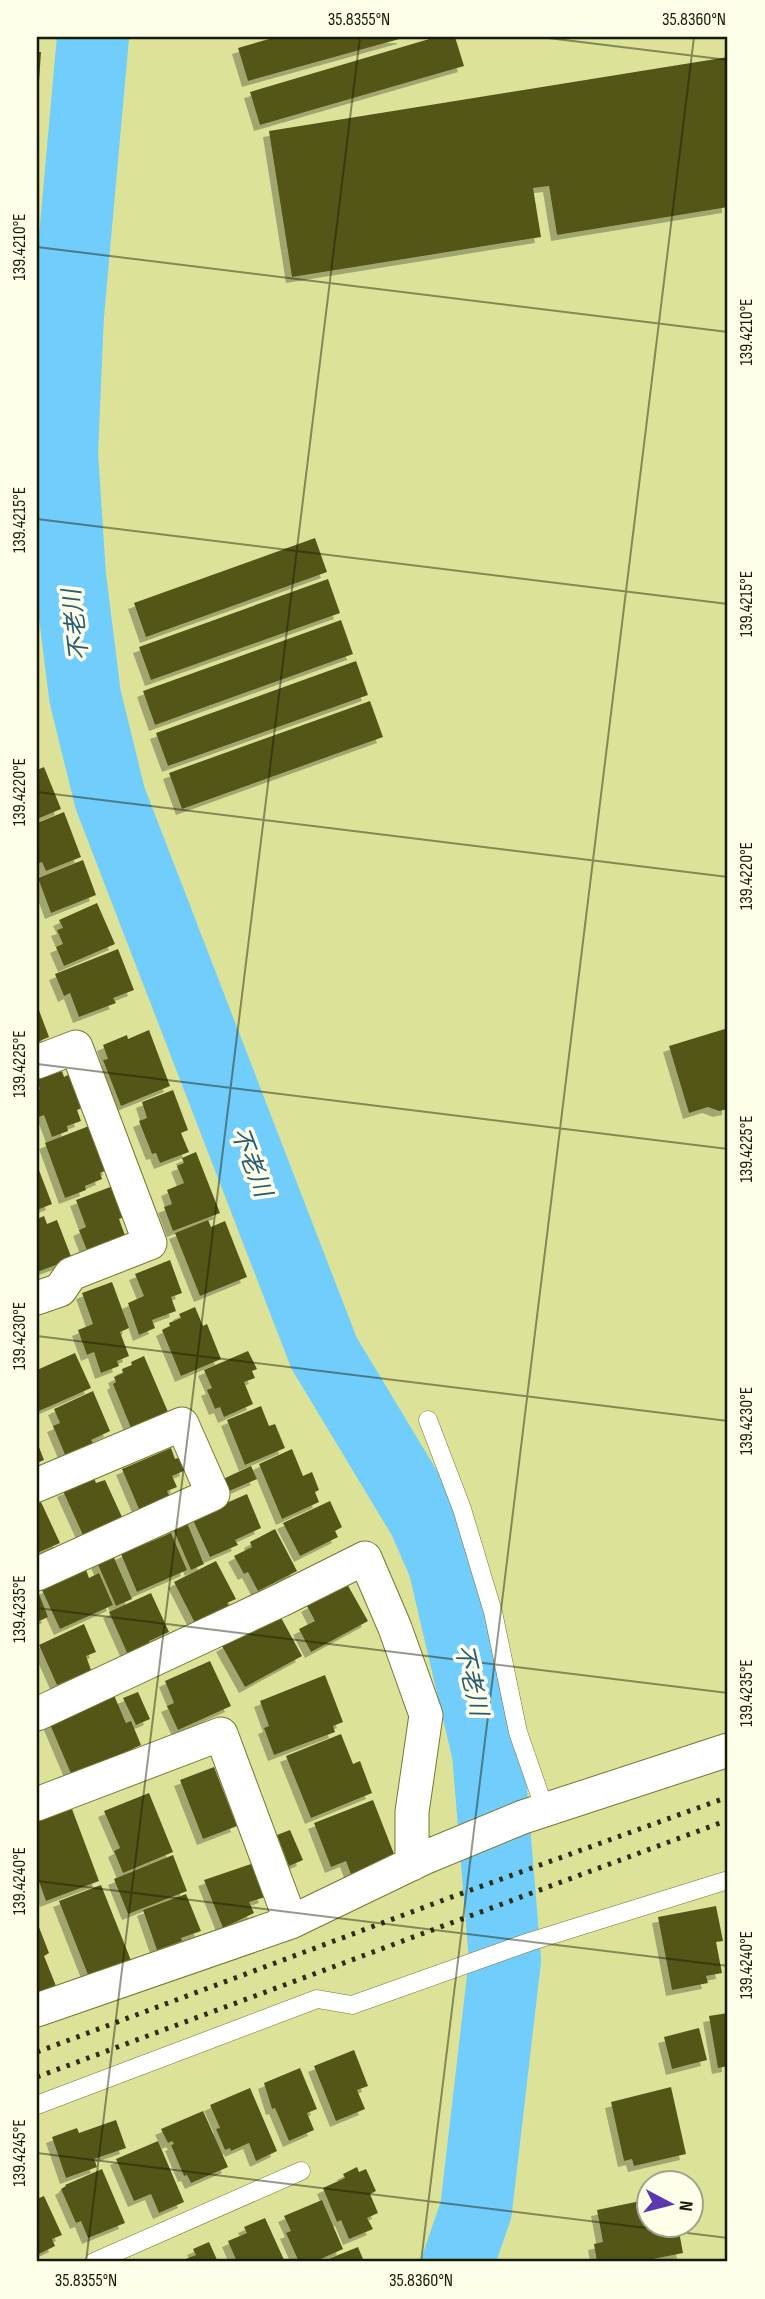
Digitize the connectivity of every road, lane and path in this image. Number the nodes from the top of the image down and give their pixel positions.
1 (37, 1062) edge
2 (37, 1298) edge
3 (428, 1420) dead end
4 (37, 1486) edge
5 (37, 1574) edge
6 (37, 1714) edge
7 (728, 1750) edge
8 (37, 1804) edge
9 (534, 1813) junction
10 (419, 1860) junction
11 (728, 1880) edge
12 (291, 1922) junction
13 (37, 2010) edge
14 (37, 2105) edge
15 (301, 2171) dead end
16 (94, 2262) edge

1 - 2 street
3 - 9 lane
4 - 5 street
6 - 10 street
7 - 9 street
8 - 12 street
9 - 10 street
10 - 12 street
11 - 14 lane
12 - 13 street
15 - 16 lane

